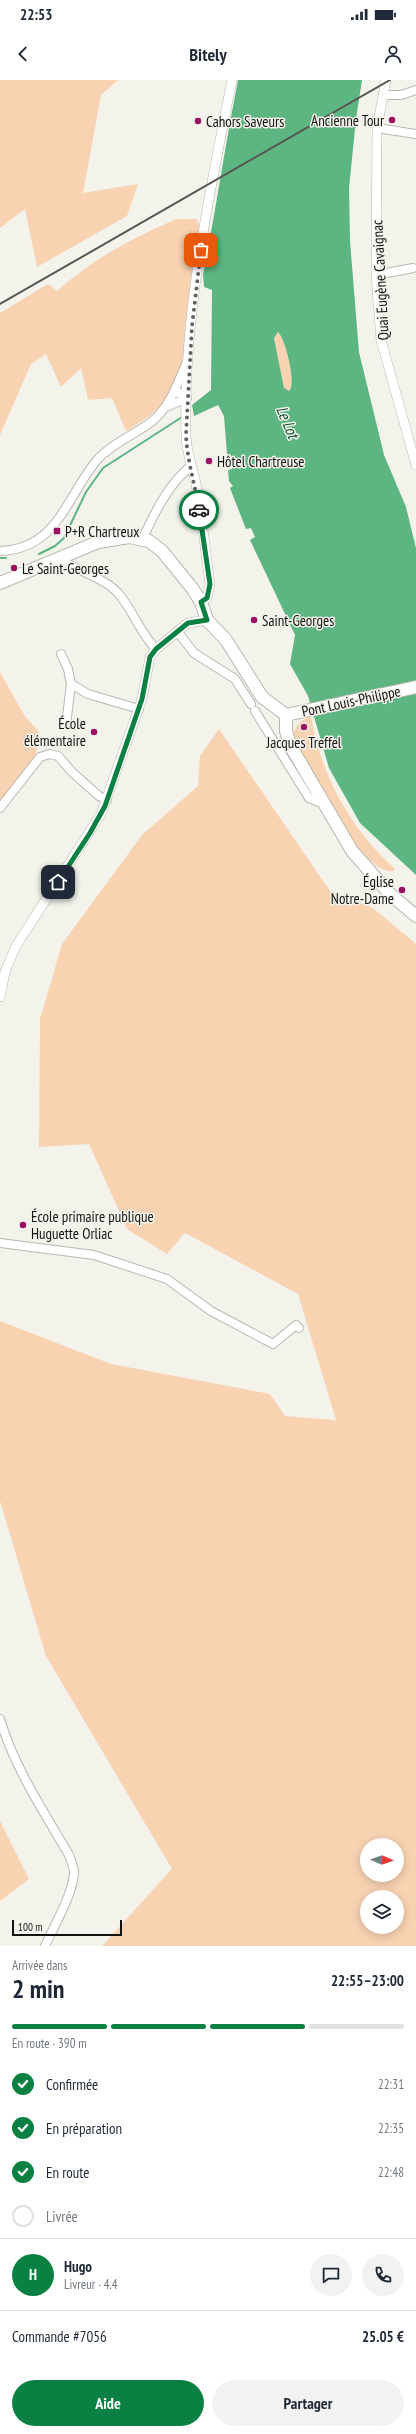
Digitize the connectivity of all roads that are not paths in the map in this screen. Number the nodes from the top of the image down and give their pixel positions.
1 (232, 80) edge
2 (386, 80) edge
3 (416, 90) edge
4 (384, 93) junction
5 (377, 128) junction
6 (416, 134) edge
7 (415, 269) edge
8 (376, 275) junction
9 (189, 358) junction
10 (174, 393) junction
11 (187, 401) junction
12 (165, 407) junction
13 (414, 445) edge
14 (416, 465) edge
15 (191, 466) junction
16 (143, 538) junction
17 (0, 551) edge
18 (60, 559) junction
19 (0, 583) edge
20 (201, 602) junction
21 (207, 620) junction
22 (177, 631) junction
23 (156, 649) junction
24 (61, 654) dead end
25 (71, 684) junction
26 (416, 687) edge
27 (139, 709) junction
28 (286, 715) junction
29 (66, 725) dead end
30 (107, 800) junction
31 (323, 801) junction
32 (0, 808) edge
33 (416, 916) edge
34 (0, 997) edge
35 (0, 1243) edge
36 (299, 1328) dead end
37 (0, 1719) edge
38 (45, 1946) edge

1 - 9 street
2 - 4 street, Quai Eugène Cavaignac
3 - 4 street
4 - 5 street, Quai Eugène Cavaignac
5 - 6 street
5 - 8 street, Quai Eugène Cavaignac
7 - 8 street
8 - 13 street, Quai Eugène Cavaignac
9 - 10 street
9 - 11 street
10 - 11 street
10 - 12 street
11 - 12 street
11 - 15 street
12 - 17 street
13 - 14 street, Quai Eugène Cavaignac
15 - 16 street
15 - 20 street
16 - 18 main road
16 - 20 main road
18 - 19 main road
18 - 23 street
20 - 21 main road
21 - 22 street
21 - 28 main road
22 - 23 street
22 - 31 street
23 - 27 street
24 - 25 street
25 - 27 street
25 - 29 street
26 - 28 main road, Pont Louis-Philippe
27 - 30 street
28 - 31 main road
30 - 32 street
30 - 34 street
31 - 33 main road
35 - 36 street
37 - 38 street

